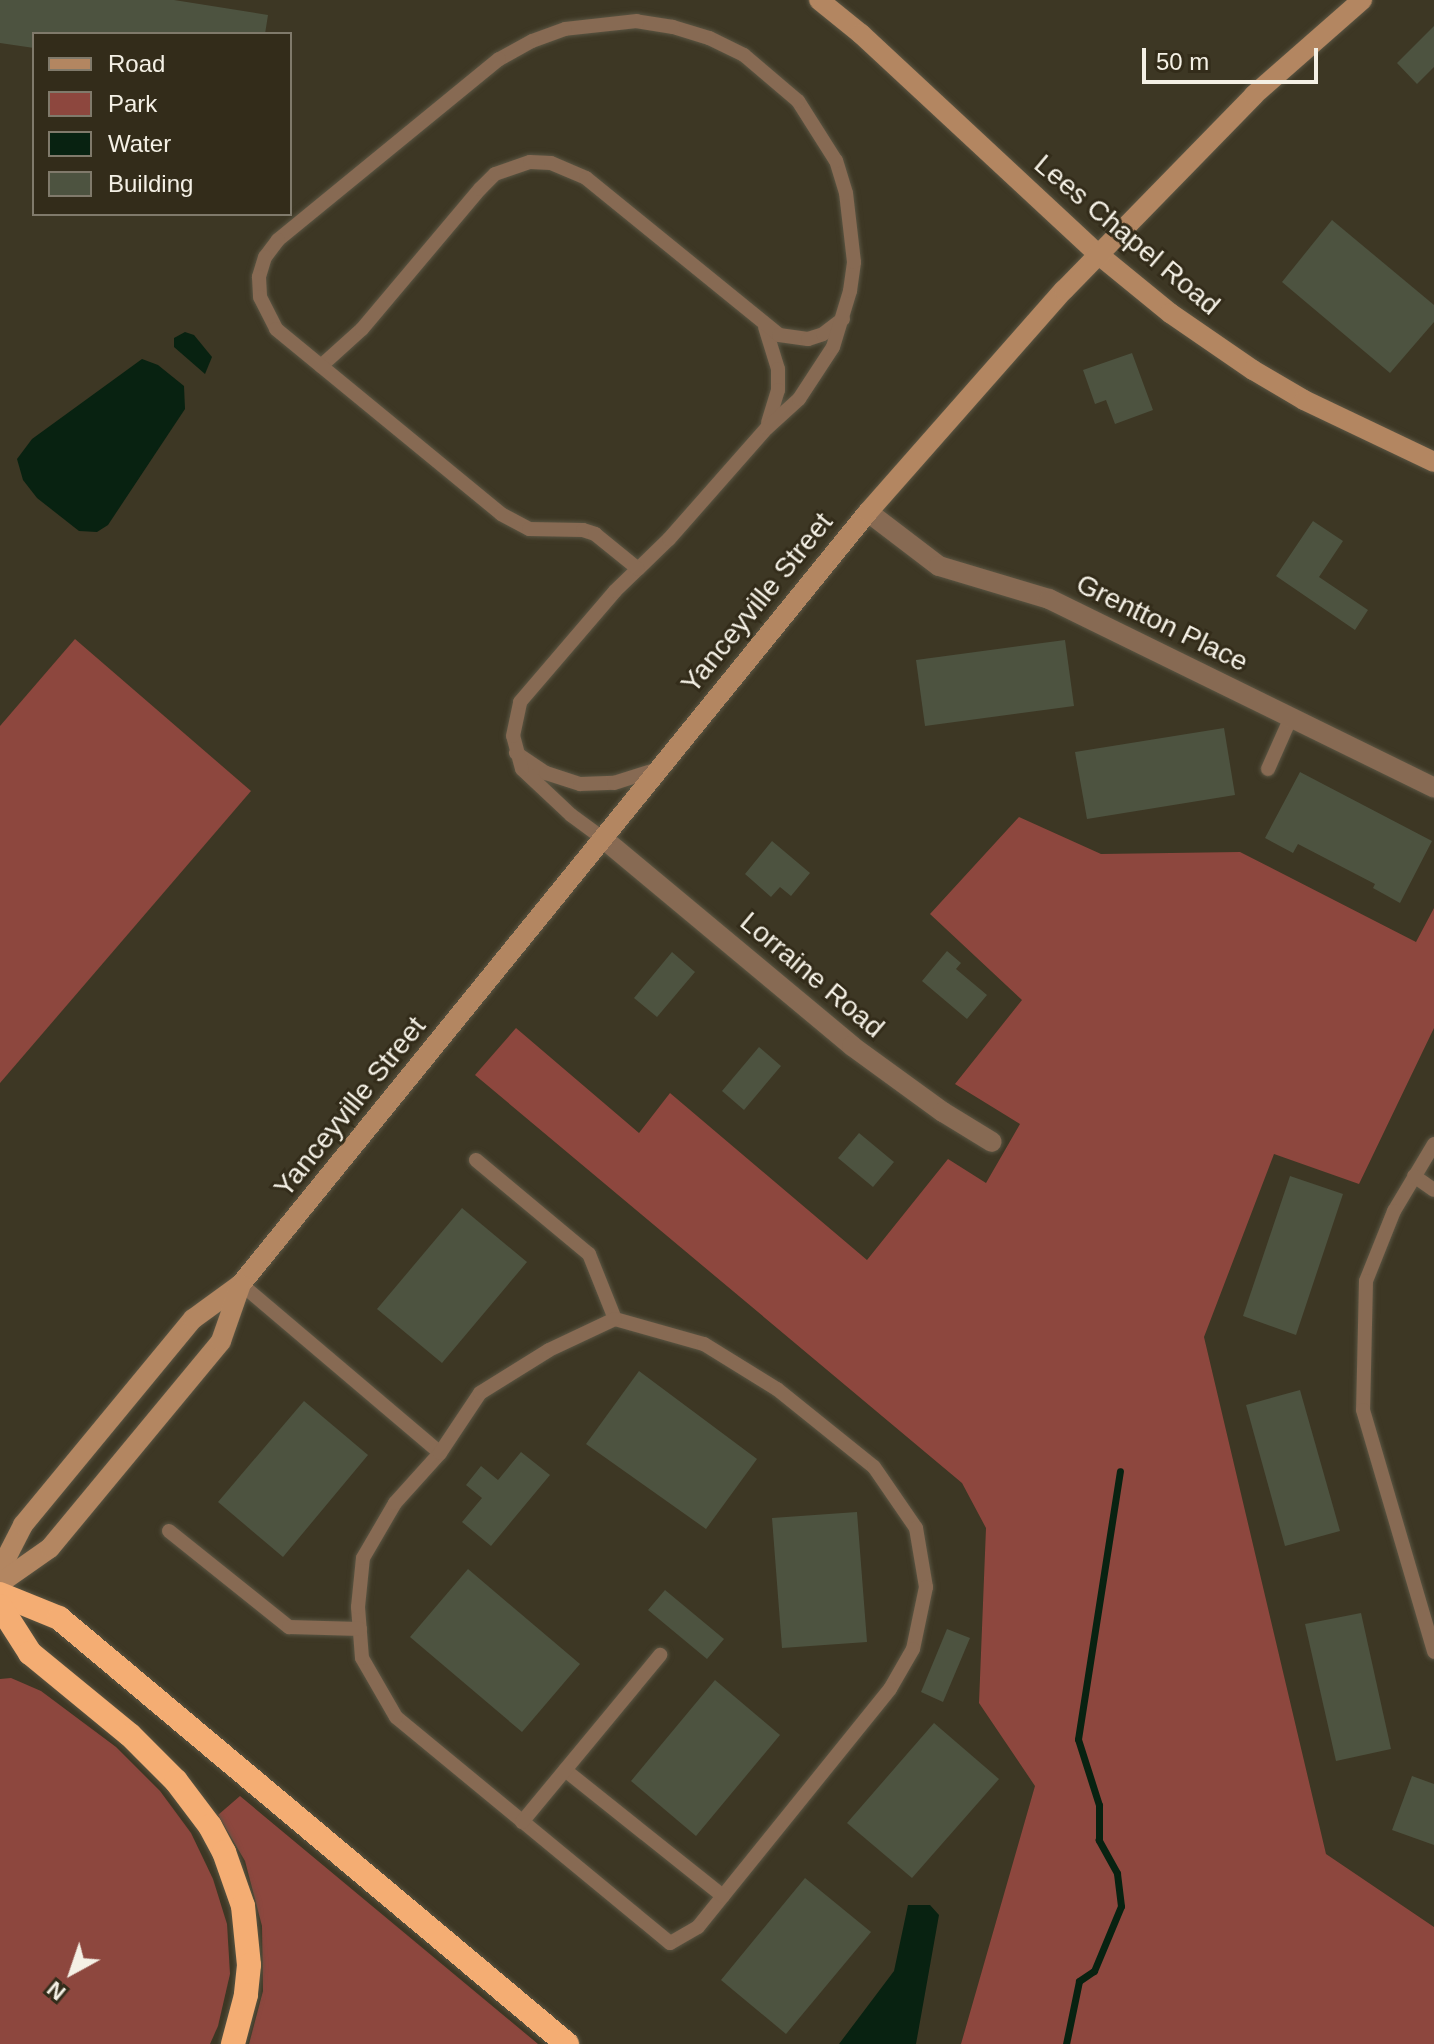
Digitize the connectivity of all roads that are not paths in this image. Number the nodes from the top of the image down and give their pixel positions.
1 (819, 0) edge
2 (1362, 0) edge
3 (1099, 255) junction
4 (843, 319) junction
5 (765, 327) junction
6 (321, 366) junction
7 (767, 428) junction
8 (1434, 462) edge
9 (868, 512) junction
10 (638, 569) junction
11 (1291, 717) junction
12 (516, 753) junction
13 (662, 767) junction
14 (1268, 769) dead end
15 (1434, 788) edge
16 (605, 840) junction
17 (992, 1142) dead end
18 (1434, 1144) edge
19 (476, 1160) dead end
20 (1414, 1176) junction
21 (1434, 1190) edge
22 (241, 1284) junction
23 (615, 1319) junction
24 (440, 1453) junction
25 (169, 1531) dead end
26 (0, 1570) edge
27 (0, 1583) edge
28 (0, 1594) edge
29 (0, 1606) edge
30 (1431, 1628) edge
31 (360, 1629) junction
32 (1434, 1652) edge
33 (660, 1655) dead end
34 (565, 1770) junction
35 (522, 1822) junction
36 (723, 1896) junction
37 (233, 2044) edge
38 (567, 2044) edge

1 - 3 main road, Lees Chapel Road
2 - 3 main road, Yanceyville Street
3 - 8 main road, Lees Chapel Road
3 - 9 main road, Yanceyville Street
4 - 5 lane
4 - 6 lane
4 - 7 lane
5 - 6 lane
5 - 7 lane
6 - 10 lane
7 - 10 lane
9 - 11 street, Grentton Place
9 - 13 main road, Yanceyville Street
10 - 12 lane
11 - 14 lane
11 - 15 street, Grentton Place
12 - 13 lane
12 - 16 lane
13 - 16 main road, Yanceyville Street
16 - 17 street, Lorraine Road
16 - 22 main road, Yanceyville Street
18 - 20 lane
19 - 23 lane
20 - 21 lane
20 - 30 lane
22 - 24 lane
22 - 26 main road, Yanceyville Street
22 - 27 main road, Yanceyville Street
23 - 24 lane
23 - 36 lane
24 - 31 lane
25 - 31 lane
28 - 38 highway
29 - 37 highway
30 - 32 lane
31 - 35 lane
33 - 34 lane
34 - 35 lane
34 - 36 lane
35 - 36 lane

